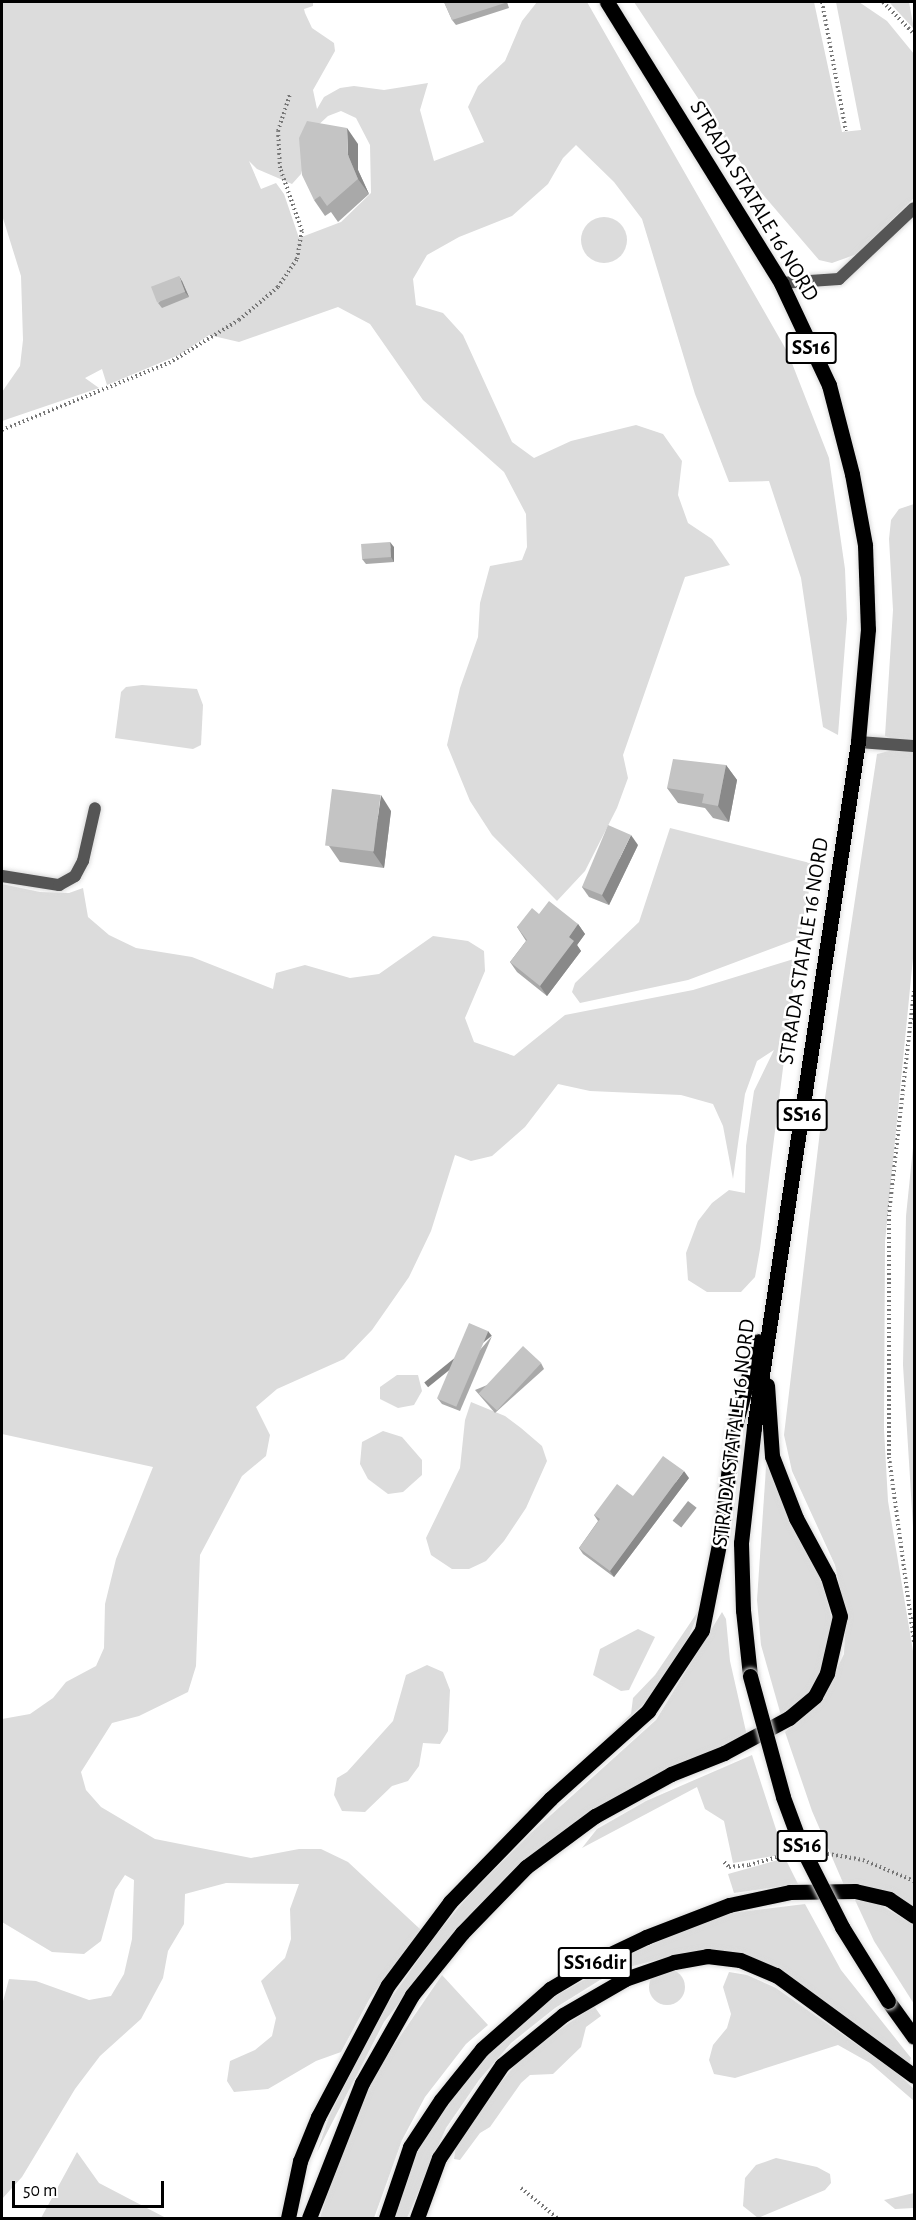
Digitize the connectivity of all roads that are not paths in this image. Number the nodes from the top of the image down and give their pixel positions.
1 (607, 2) edge
2 (915, 208) edge
3 (781, 283) junction
4 (858, 742) junction
5 (915, 746) edge
6 (95, 808) dead end
7 (2, 876) edge
8 (777, 1272) junction
9 (764, 1356) junction
10 (915, 1916) edge
11 (915, 2037) edge
12 (915, 2076) edge
13 (288, 2218) edge
14 (309, 2218) edge
15 (387, 2218) edge
16 (417, 2218) edge

1 - 3 main road, STRADA STATALE 16 NORD / SS16
2 - 3 street
3 - 4 main road, STRADA STATALE 16 NORD / SS16
4 - 5 street
4 - 8 main road, STRADA STATALE 16 NORD / SS16
6 - 7 street
8 - 9 main road, STRADA STATALE 16 NORD / SS16
8 - 13 main road
9 - 11 main road, STRADA STATALE 16 NORD / SS16, bridge
9 - 14 main road
10 - 15 main road, SS16dir
12 - 16 main road, SS16dir

